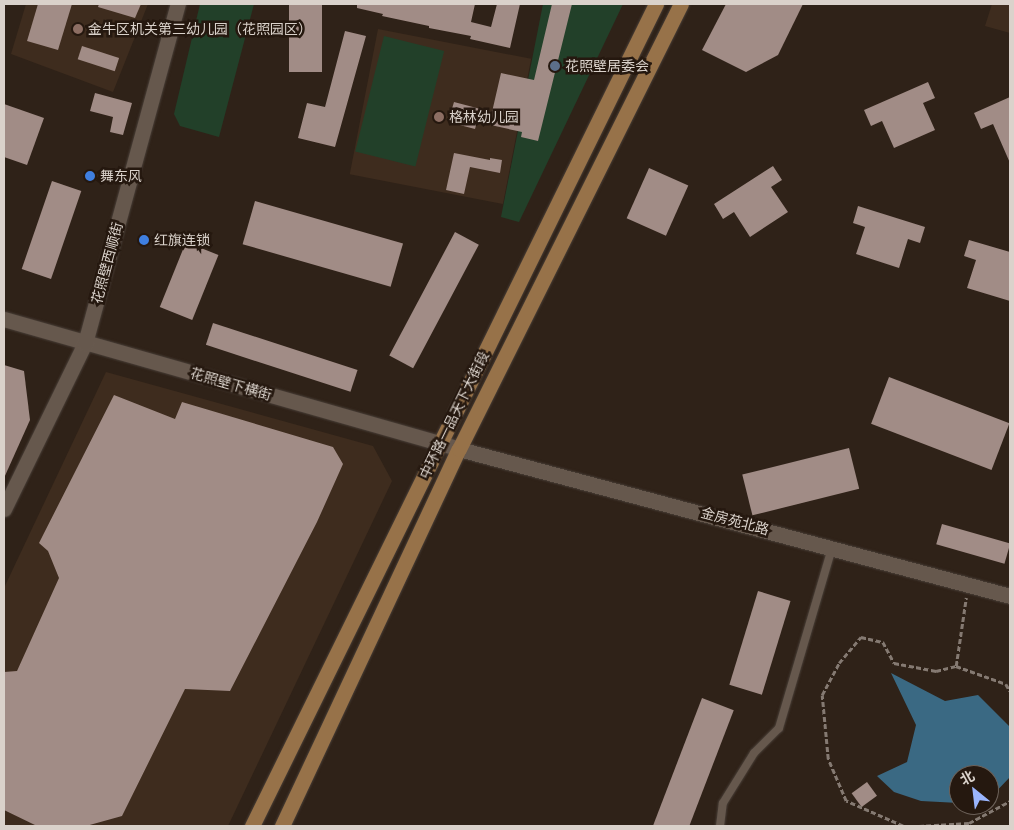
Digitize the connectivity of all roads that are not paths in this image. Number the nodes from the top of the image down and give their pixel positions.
1 (178, 4) edge
2 (656, 4) edge
3 (681, 4) edge
4 (4, 319) edge
5 (85, 343) junction
6 (440, 444) junction
7 (459, 449) junction
8 (4, 509) edge
9 (832, 548) junction
10 (1010, 596) edge
11 (252, 826) edge
12 (282, 826) edge
13 (720, 826) edge

1 - 5 street, 花照壁西顺街
2 - 6 main road, 中环路一品天下大街段
3 - 7 main road, 中环路一品天下大街段
4 - 5 street, 花照壁下横街
5 - 6 street, 花照壁下横街
5 - 8 street, 花照壁西顺街
6 - 7 street, 花照壁下横街
6 - 11 main road, 中环路一品天下大街段
7 - 9 street, 金房苑北路
7 - 12 main road, 中环路一品天下大街段
9 - 10 street, 金房苑北路
9 - 13 lane

